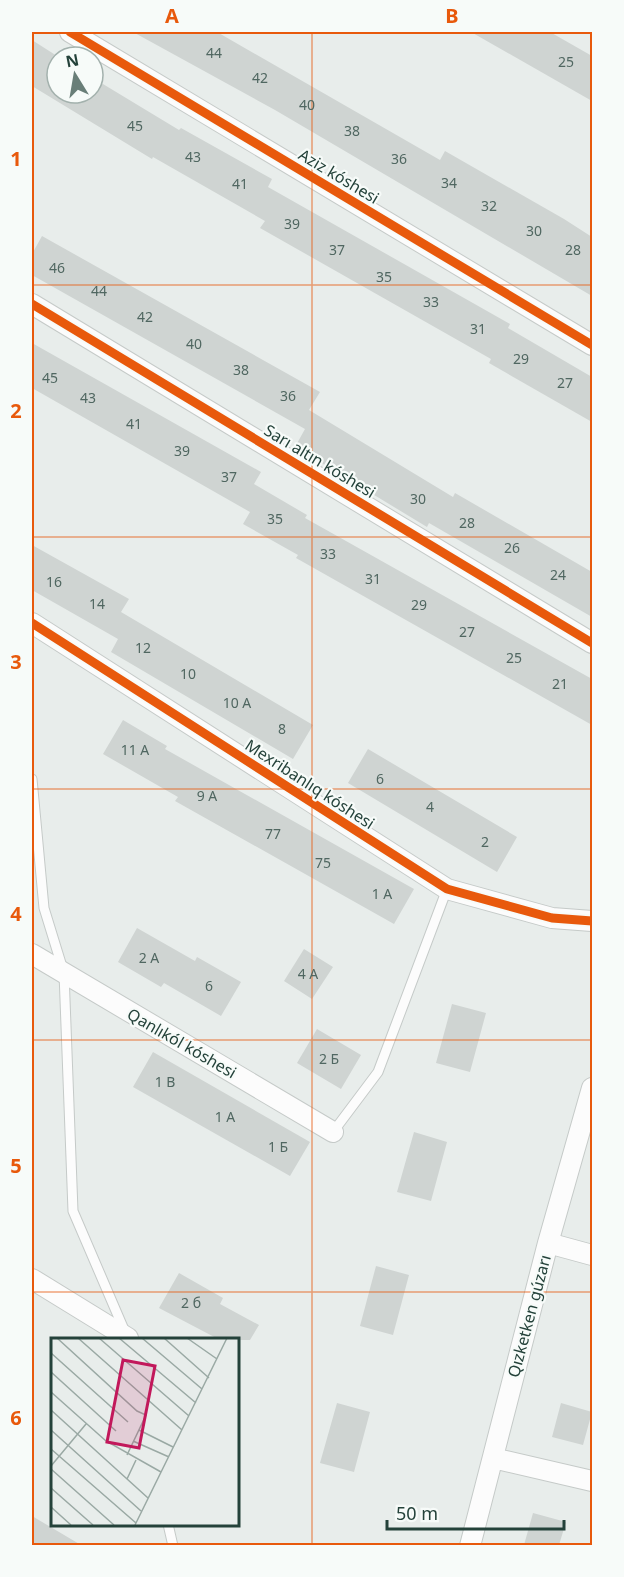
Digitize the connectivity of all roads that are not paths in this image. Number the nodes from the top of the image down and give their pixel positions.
1 (70, 32) edge
2 (32, 304) edge
3 (592, 345) edge
4 (32, 623) edge
5 (592, 643) edge
6 (32, 779) edge
7 (447, 890) junction
8 (592, 921) edge
9 (32, 954) edge
10 (64, 973) junction
11 (592, 1088) edge
12 (333, 1132) joint
13 (548, 1243) junction
14 (592, 1255) edge
15 (32, 1279) edge
16 (126, 1338) edge
17 (128, 1338) edge
18 (493, 1458) junction
19 (592, 1481) edge
20 (168, 1526) edge
21 (173, 1545) edge
22 (470, 1545) edge

1 - 3 street, Aziz kóshesi
2 - 5 street, Sarı altın kóshesi
4 - 7 street, Mexribanlıq kóshesi
6 - 10 lane
7 - 8 street, Mexribanlıq kóshesi
7 - 12 lane
9 - 10 street, Qanlıkól kóshesi
10 - 12 street, Qanlıkól kóshesi
10 - 17 lane
11 - 13 street, Qızketken gúzarı
13 - 14 street
13 - 18 street, Qızketken gúzarı
15 - 16 street
18 - 19 street
18 - 22 street, Qızketken gúzarı
20 - 21 lane

